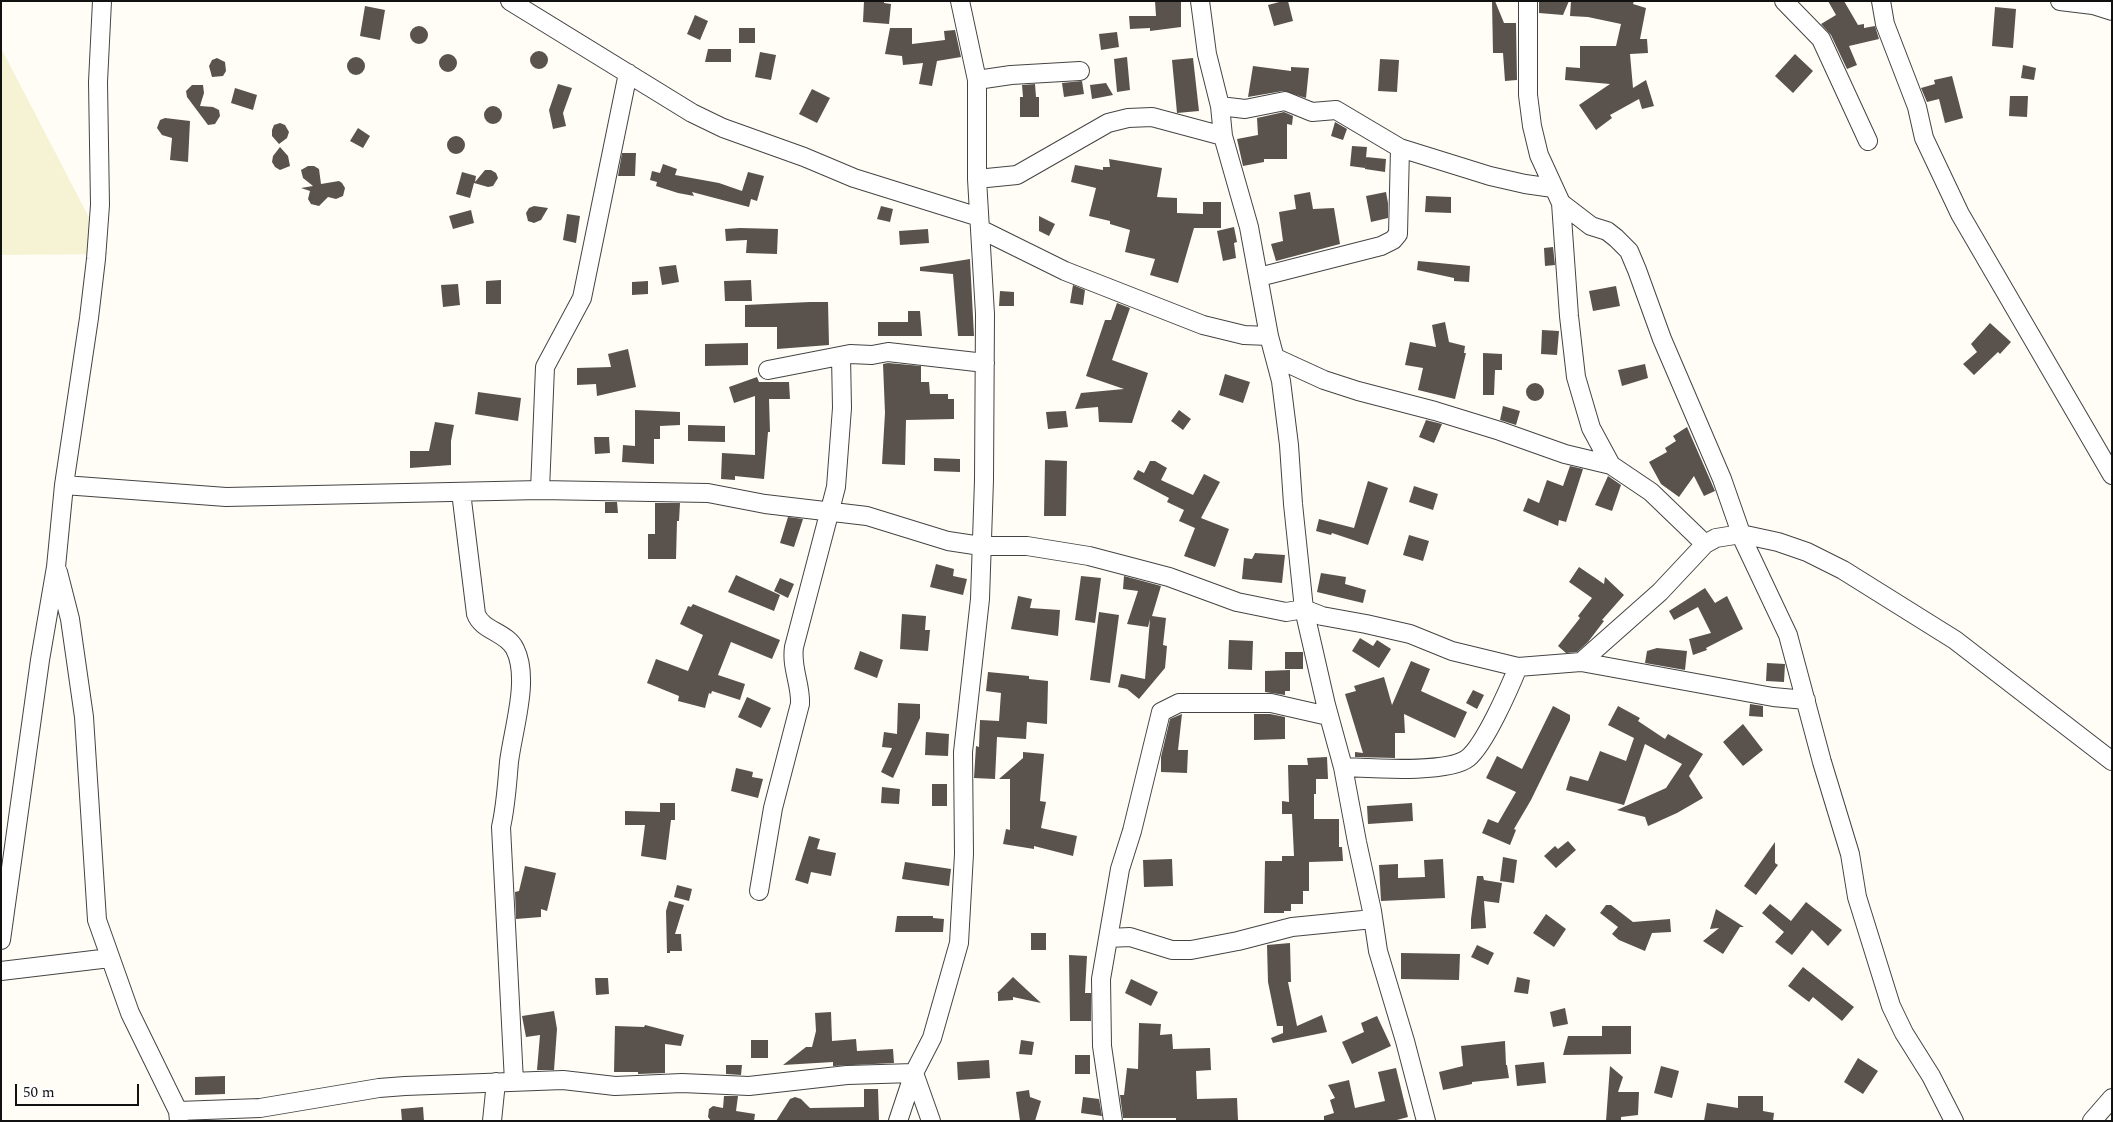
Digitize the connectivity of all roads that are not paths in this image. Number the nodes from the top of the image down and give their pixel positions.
1 (102, 1) edge
2 (510, 1) edge
3 (960, 1) edge
4 (1200, 1) edge
5 (1528, 1) edge
6 (1784, 1) edge
7 (1881, 1) edge
8 (2060, 1) edge
9 (2112, 11) edge
10 (1080, 71) dead end
11 (628, 73) junction
12 (977, 80) junction
13 (1220, 106) junction
14 (1223, 136) junction
15 (1868, 141) dead end
16 (1400, 148) junction
17 (977, 179) junction
18 (1557, 195) junction
19 (980, 223) junction
20 (1259, 277) junction
21 (1269, 336) junction
22 (841, 356) junction
23 (1276, 358) junction
24 (985, 363) junction
25 (768, 370) dead end
26 (1611, 465) junction
27 (2112, 475) edge
28 (64, 485) junction
29 (540, 490) junction
30 (461, 492) junction
31 (831, 511) junction
32 (1742, 534) junction
33 (1706, 544) junction
34 (981, 546) junction
35 (56, 567) junction
36 (1304, 609) junction
37 (1581, 662) junction
38 (1518, 668) junction
39 (1806, 700) junction
40 (1328, 716) junction
41 (2112, 761) edge
42 (1344, 767) junction
43 (758, 891) dead end
44 (1373, 919) junction
45 (1108, 938) junction
46 (1, 940) edge
47 (110, 958) junction
48 (1, 972) edge
49 (914, 1073) junction
50 (496, 1082) junction
51 (514, 1082) junction
52 (2112, 1098) edge
53 (179, 1116) edge
54 (492, 1121) edge
55 (898, 1121) edge
56 (931, 1121) edge
57 (1113, 1121) edge
58 (1426, 1121) edge
59 (1954, 1121) edge
60 (2092, 1121) edge

1 - 28 street
2 - 11 street
3 - 12 street
4 - 13 street
5 - 18 street
6 - 15 street
7 - 27 street
8 - 9 street
10 - 12 street
11 - 19 street
11 - 29 street
12 - 17 street
13 - 14 street
13 - 16 street
14 - 17 street
14 - 20 street
16 - 18 street
16 - 20 street
17 - 19 street
18 - 26 street
18 - 32 street
19 - 21 street
19 - 24 street
20 - 21 street
21 - 23 street
22 - 24 street
22 - 25 street
22 - 31 street
23 - 26 street
23 - 36 street
24 - 34 street
26 - 33 street
28 - 30 street
28 - 35 street
29 - 30 street
29 - 31 street
30 - 51 street
31 - 34 street
31 - 43 street
32 - 33 street
32 - 39 street
32 - 41 street
33 - 37 street
34 - 36 street
34 - 49 street
35 - 46 street
35 - 47 street
36 - 38 street
36 - 40 street
37 - 38 street
37 - 39 street
38 - 42 street
39 - 59 street
40 - 42 street
40 - 45 street
42 - 44 street
44 - 45 street
44 - 58 street
45 - 57 street
47 - 48 street
47 - 53 street
49 - 51 street
49 - 55 street
49 - 56 street
50 - 51 street
50 - 53 street
50 - 54 street
52 - 60 street

